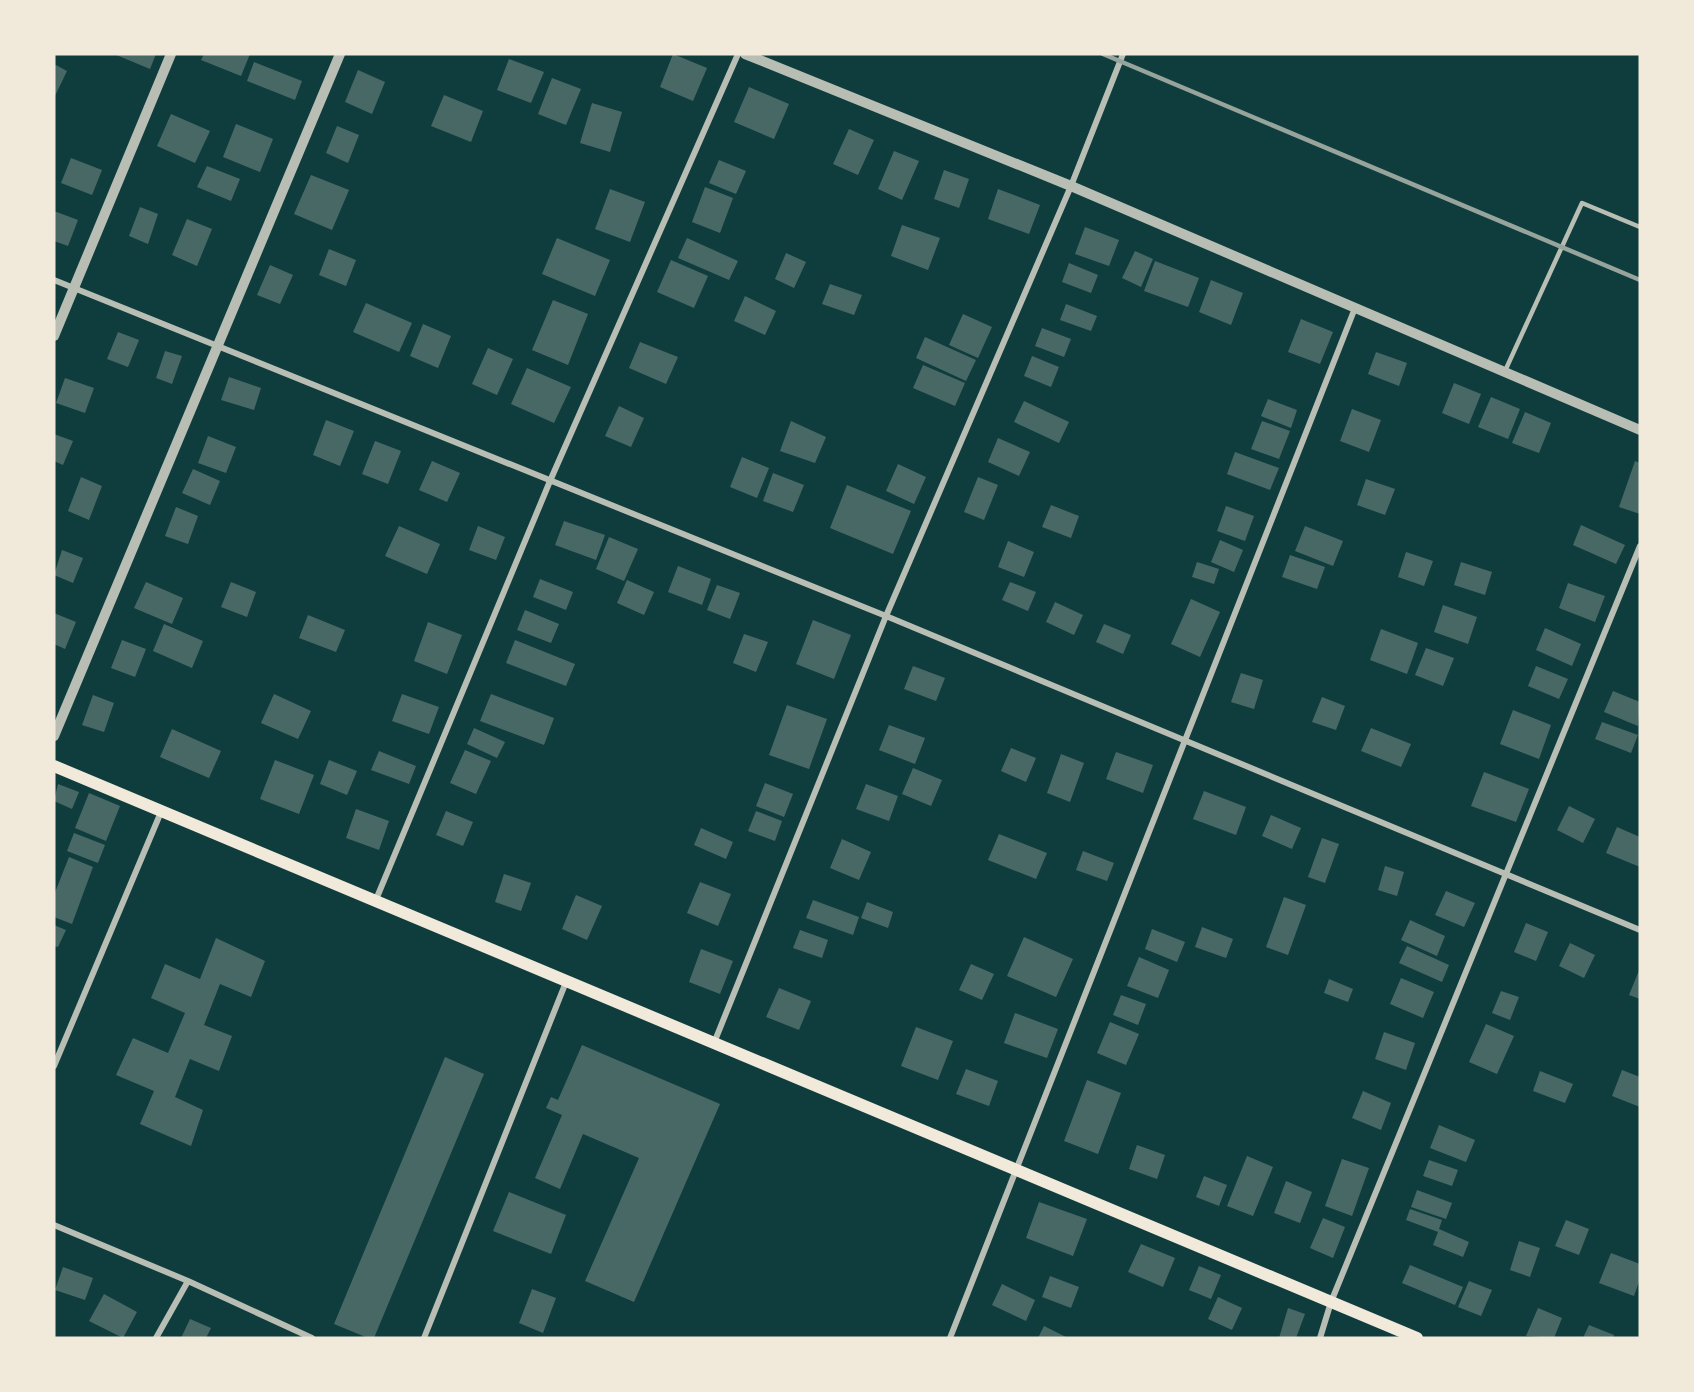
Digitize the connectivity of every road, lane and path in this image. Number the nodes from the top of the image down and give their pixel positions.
1 (171, 54) edge
2 (340, 54) edge
3 (738, 54) edge
4 (745, 54) edge
5 (1123, 54) edge
6 (1071, 186) junction
7 (1640, 227) edge
8 (54, 280) edge
9 (74, 288) junction
10 (1355, 308) junction
11 (54, 336) edge
12 (218, 345) junction
13 (1505, 372) junction
14 (1640, 430) edge
15 (550, 481) junction
16 (1640, 546) edge
17 (886, 616) junction
18 (54, 736) edge
19 (1184, 741) junction
20 (54, 766) edge
21 (161, 812) junction
22 (1505, 874) junction
23 (375, 902) junction
24 (1640, 930) edge
25 (567, 982) junction
26 (714, 1044) junction
27 (54, 1066) edge
28 (1016, 1169) junction
29 (54, 1225) edge
30 (188, 1281) junction
31 (1331, 1302) junction
32 (156, 1338) edge
33 (312, 1338) edge
34 (424, 1338) edge
35 (950, 1338) edge
36 (1320, 1338) edge
37 (1417, 1338) edge

1 - 9 street
2 - 12 street
3 - 15 street
4 - 6 street
5 - 6 street
6 - 10 street
6 - 17 street
7 - 13 lane
8 - 9 street
9 - 11 street
9 - 12 street
10 - 13 street
10 - 19 street
12 - 15 street
12 - 18 street
13 - 14 street
15 - 17 street
15 - 23 street
16 - 22 street
17 - 19 street
17 - 26 street
19 - 22 street
19 - 28 street
20 - 21 main road
21 - 23 main road
21 - 27 street
22 - 24 street
22 - 31 street
23 - 25 main road
25 - 26 main road
25 - 34 street
26 - 28 main road
28 - 31 main road
28 - 35 street
29 - 30 street
30 - 32 street
30 - 33 street
31 - 36 street
31 - 37 main road

